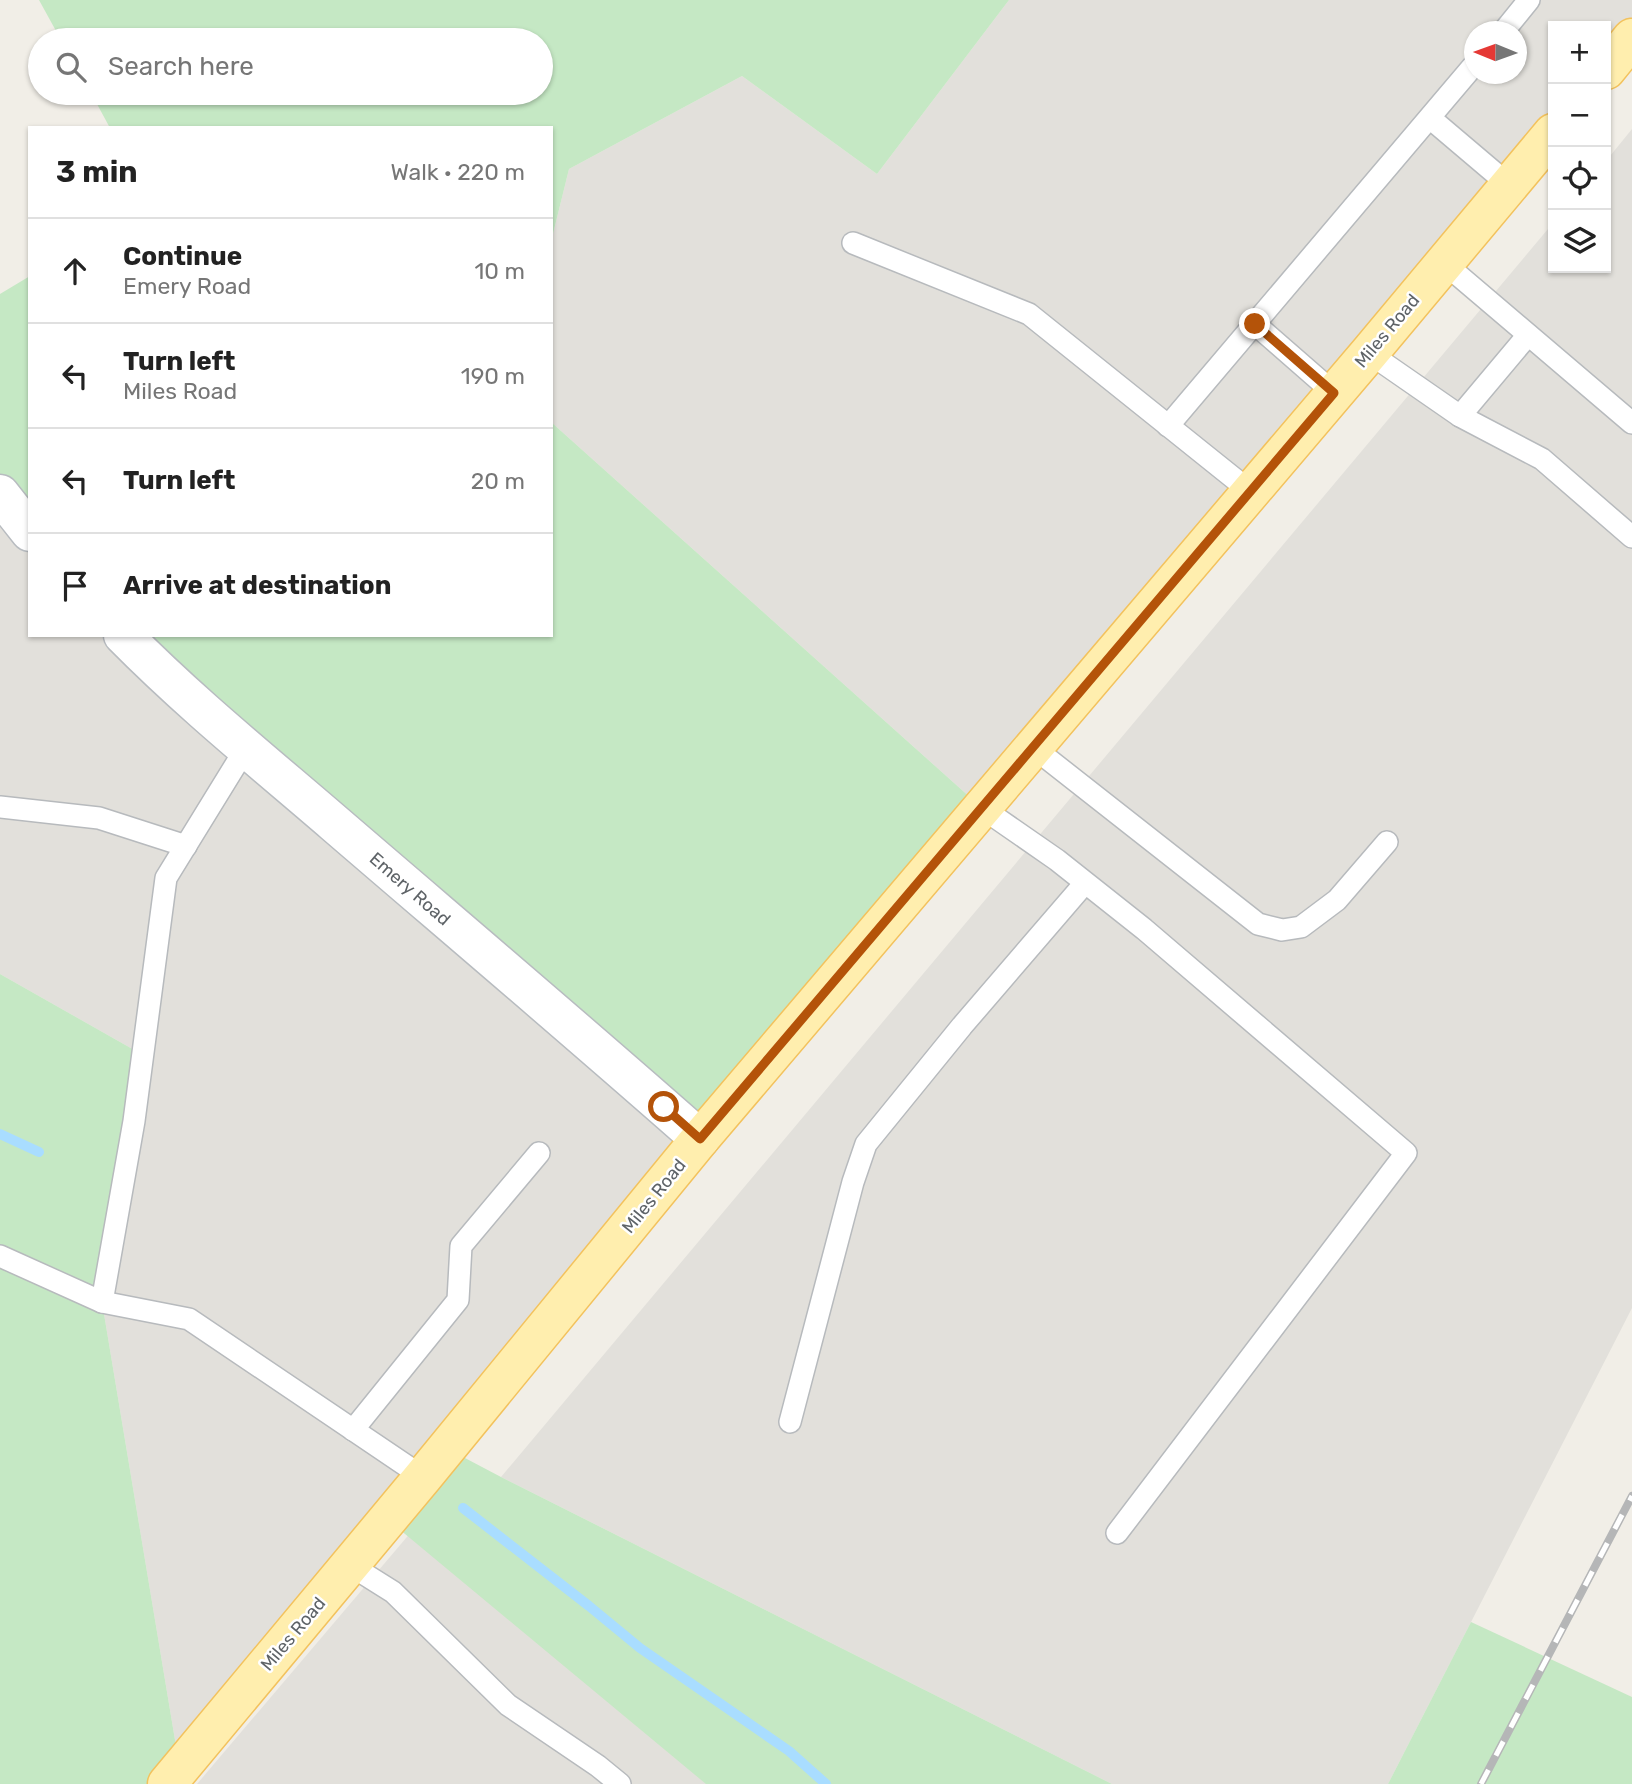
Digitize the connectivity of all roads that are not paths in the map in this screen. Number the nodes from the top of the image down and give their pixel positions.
1 (1530, 0) edge
2 (1512, 21) edge
3 (1632, 38) edge
4 (1611, 64) edge
5 (1464, 78) edge
6 (1430, 118) junction
7 (1548, 139) edge
8 (1509, 185) junction
9 (853, 243) dead end
10 (1444, 263) junction
11 (1255, 324) junction
12 (1528, 335) junction
13 (1369, 353) junction
14 (1334, 393) junction
15 (1460, 416) junction
16 (1632, 423) edge
17 (1168, 426) junction
18 (1251, 492) junction
19 (0, 494) edge
20 (28, 529) edge
21 (1632, 537) edge
22 (125, 637) edge
23 (246, 748) junction
24 (1034, 748) junction
25 (0, 807) edge
26 (982, 808) junction
27 (1387, 842) dead end
28 (186, 846) junction
29 (1085, 883) junction
30 (700, 1139) junction
31 (539, 1153) dead end
32 (0, 1256) edge
33 (102, 1302) junction
34 (790, 1422) dead end
35 (353, 1430) junction
36 (423, 1477) junction
37 (1118, 1533) dead end
38 (350, 1565) junction
39 (167, 1784) edge
40 (620, 1784) edge

1 - 2 lane
3 - 4 main road
5 - 6 lane
6 - 8 lane
6 - 11 lane
7 - 8 main road, Miles Road
8 - 10 main road, Miles Road
9 - 17 lane
10 - 12 lane
10 - 13 main road, Miles Road
11 - 14 lane
11 - 17 lane
12 - 15 lane
12 - 16 lane
13 - 14 main road, Miles Road
13 - 15 lane
14 - 18 main road, Miles Road
15 - 21 lane
17 - 18 lane
18 - 24 main road, Miles Road
19 - 20 street
22 - 23 street, Emery Road
23 - 28 lane
23 - 30 street, Emery Road
24 - 26 main road, Miles Road
24 - 27 lane
25 - 28 lane
26 - 29 lane
26 - 30 main road, Miles Road
28 - 33 lane
29 - 34 lane
29 - 37 lane
30 - 36 main road, Miles Road
31 - 35 lane
32 - 33 lane
33 - 35 lane
35 - 36 lane
36 - 38 main road, Miles Road
38 - 39 main road, Miles Road
38 - 40 lane

